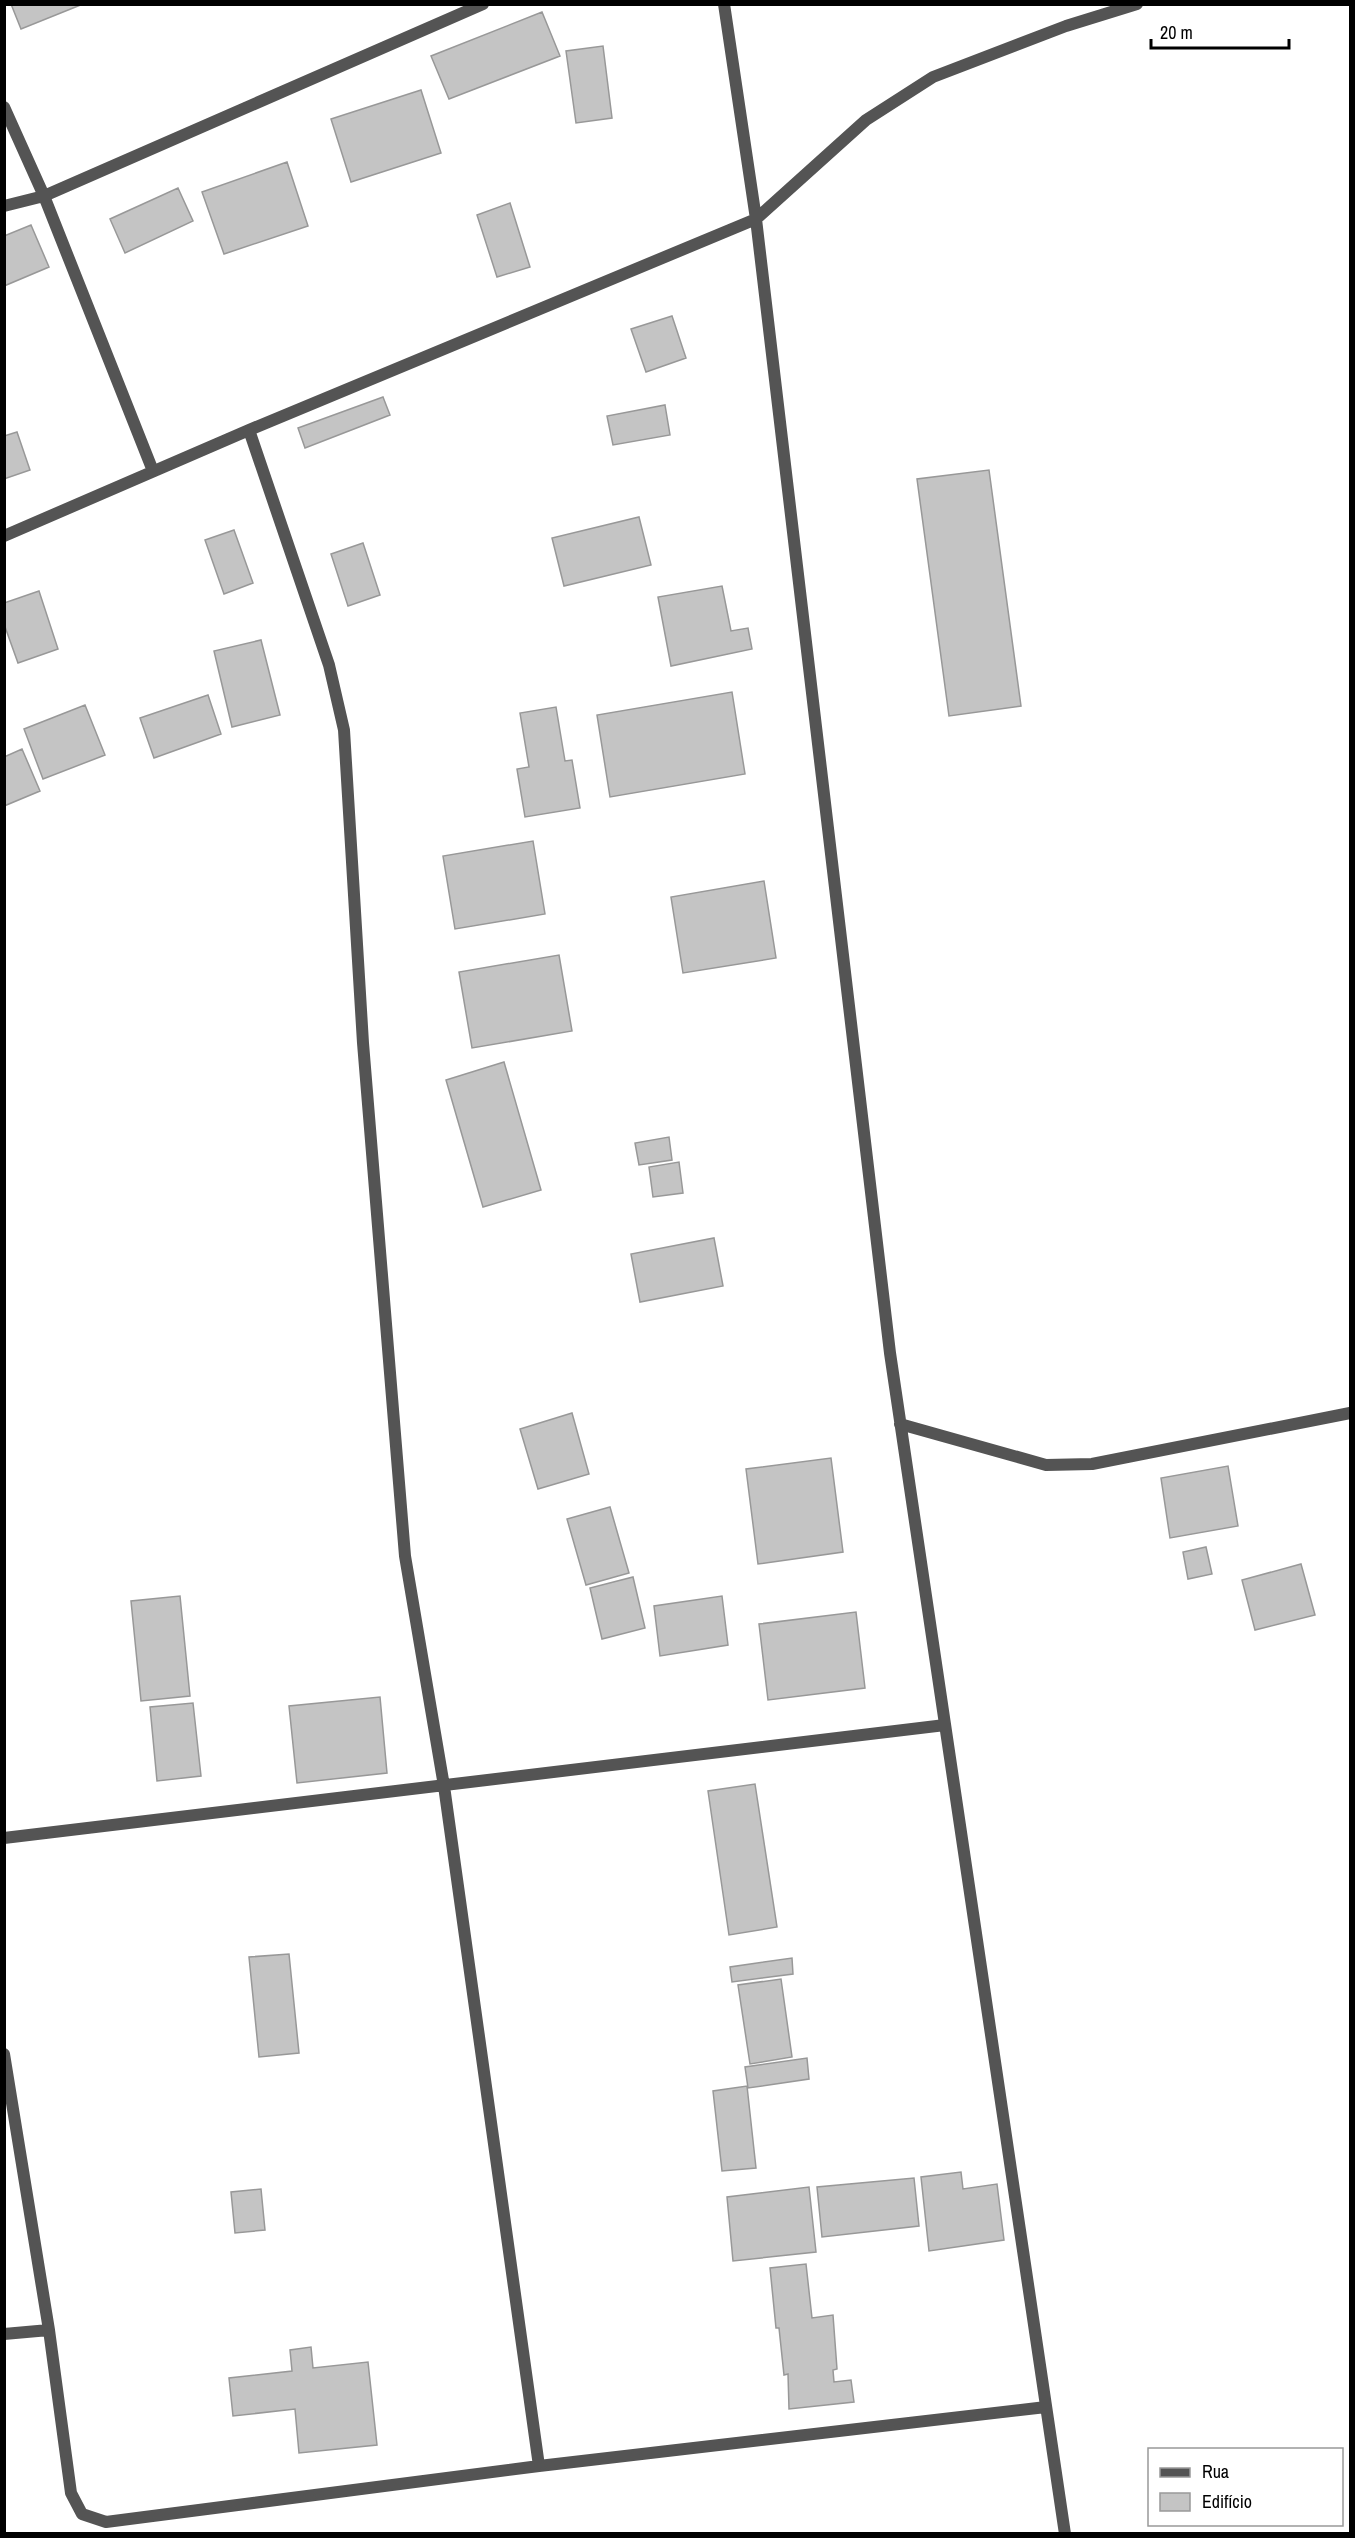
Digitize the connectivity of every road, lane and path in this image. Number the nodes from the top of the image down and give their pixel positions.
1 (483, 4) edge
2 (724, 4) edge
3 (1137, 4) edge
4 (4, 107) edge
5 (44, 196) junction
6 (4, 206) edge
7 (756, 219) junction
8 (249, 430) junction
9 (153, 471) junction
10 (4, 536) edge
11 (1350, 1413) edge
12 (900, 1424) junction
13 (945, 1725) junction
14 (444, 1786) junction
15 (4, 1838) edge
16 (4, 2054) edge
17 (49, 2330) junction
18 (4, 2334) edge
19 (1046, 2407) junction
20 (539, 2466) junction
21 (1065, 2534) edge

1 - 5 street
2 - 7 street
3 - 7 street
4 - 5 street
5 - 6 street
5 - 9 street
7 - 8 street
7 - 12 street
8 - 9 street
8 - 14 street
9 - 10 street
11 - 12 street
12 - 13 street
13 - 14 street
13 - 19 street
14 - 15 street
14 - 20 street
16 - 17 street
17 - 18 street
17 - 20 street
19 - 20 street
19 - 21 street

